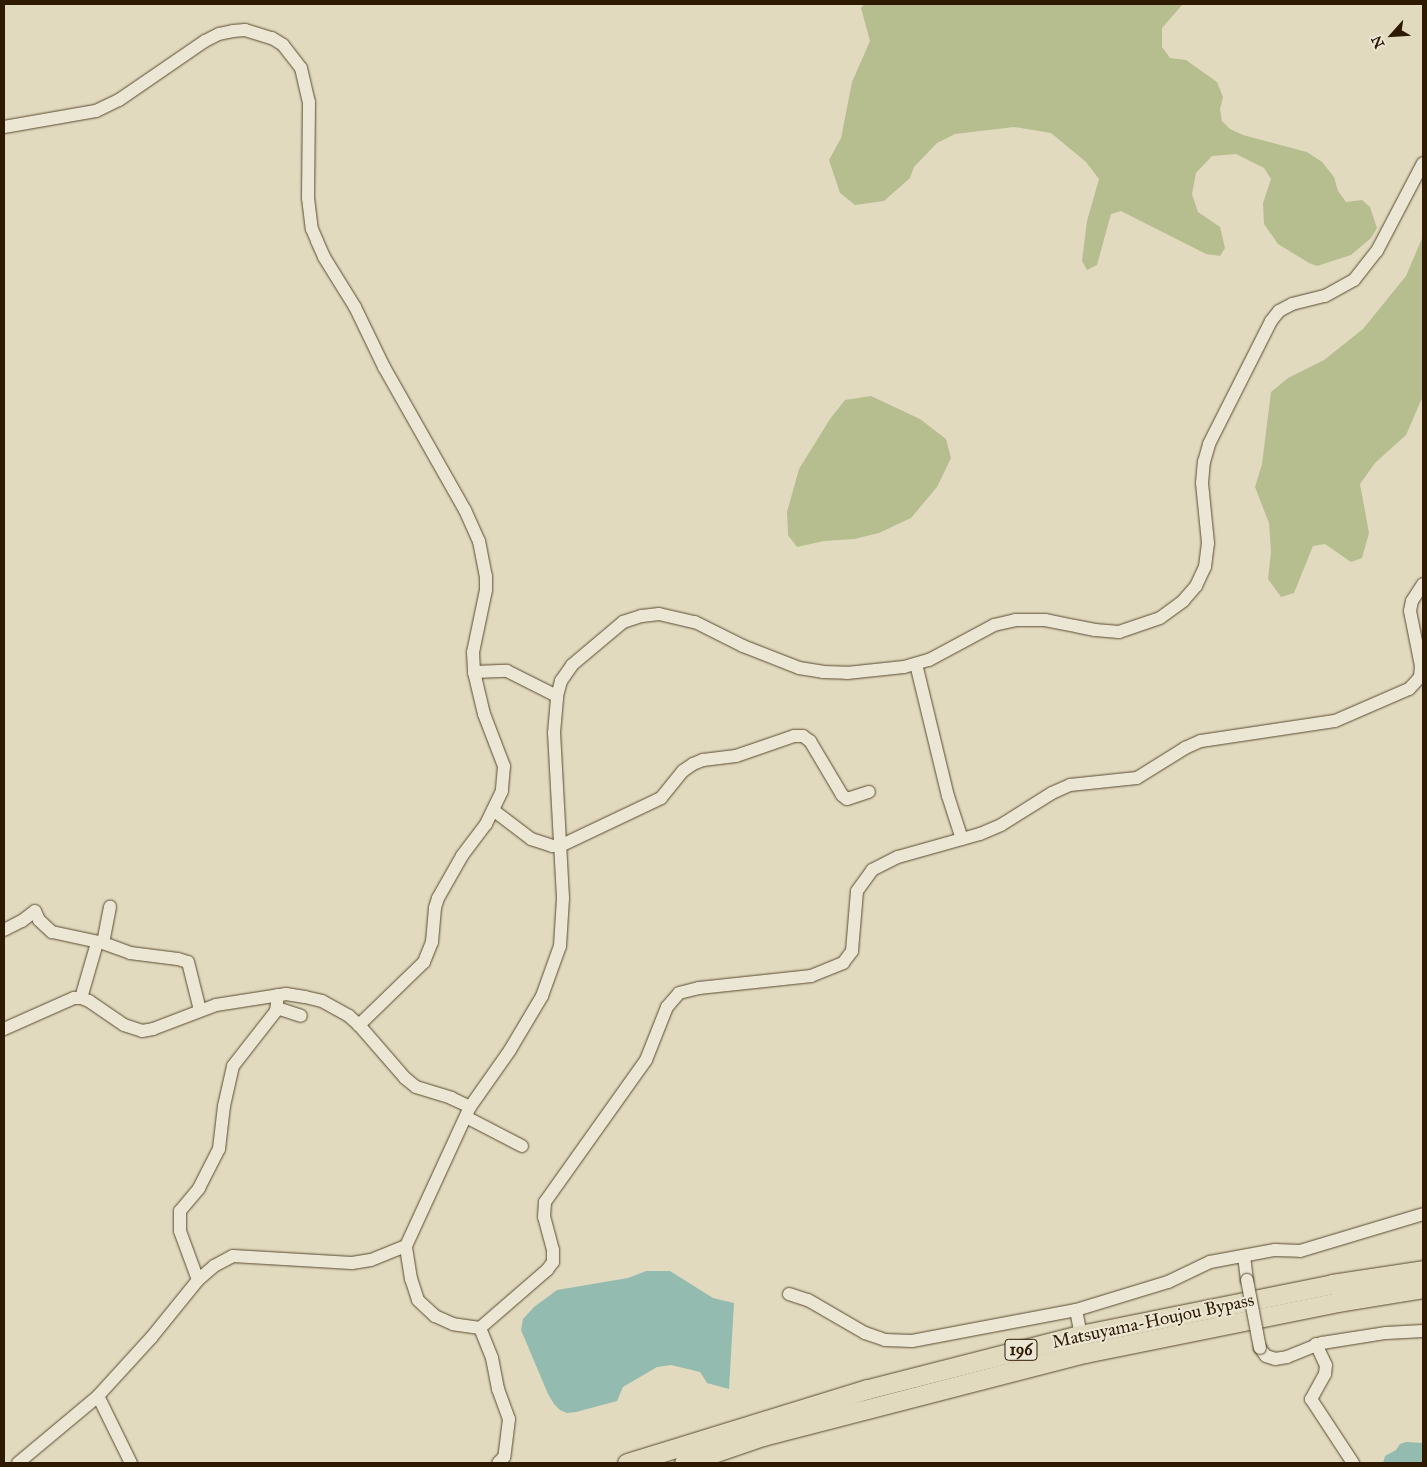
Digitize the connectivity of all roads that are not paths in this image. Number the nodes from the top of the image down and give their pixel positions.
1 (4, 127) edge
2 (1423, 163) edge
3 (1423, 584) edge
4 (916, 664) junction
5 (474, 672) junction
6 (557, 696) junction
7 (869, 792) dead end
8 (493, 810) junction
9 (962, 840) junction
10 (560, 846) junction
11 (110, 908) dead end
12 (4, 930) edge
13 (100, 943) junction
14 (278, 995) junction
15 (82, 998) junction
16 (276, 1008) junction
17 (200, 1010) junction
18 (301, 1016) dead end
19 (359, 1025) junction
20 (4, 1029) edge
21 (468, 1112) junction
22 (522, 1146) dead end
23 (1423, 1214) edge
24 (406, 1246) junction
25 (1244, 1256) junction
26 (1423, 1270) edge
27 (198, 1280) junction
28 (1423, 1288) edge
29 (789, 1294) dead end
30 (1076, 1310) junction
31 (480, 1328) junction
32 (1423, 1331) edge
33 (1080, 1335) junction
34 (1316, 1344) junction
35 (1085, 1353) junction
36 (98, 1396) junction
37 (18, 1463) edge
38 (131, 1463) edge
39 (498, 1463) edge
40 (627, 1463) edge
41 (684, 1463) edge
42 (1353, 1463) edge

1 - 5 street
2 - 4 street
3 - 9 street
4 - 6 street
4 - 9 street
5 - 6 street
5 - 8 street
6 - 10 street
7 - 10 street
8 - 10 street
8 - 19 street
9 - 31 street
10 - 21 street
11 - 13 street
12 - 13 street
13 - 15 street
13 - 17 street
14 - 16 street
14 - 17 street
14 - 19 street
15 - 17 street
15 - 20 street
16 - 18 street
16 - 27 street
19 - 21 street
21 - 22 street
21 - 24 street
23 - 25 street
24 - 27 street
24 - 31 street
25 - 30 street
25 - 34 street, bridge
26 - 33 highway, Matsuyama-Houjou Bypass / 196
27 - 36 street
28 - 35 highway, Matsuyama-Houjou Bypass / 196
29 - 30 street
30 - 33 street
31 - 39 street
32 - 34 street
33 - 35 street
33 - 40 highway, Matsuyama-Houjou Bypass / 196
34 - 42 street
35 - 41 highway, Matsuyama-Houjou Bypass / 196
36 - 37 street
36 - 38 street

